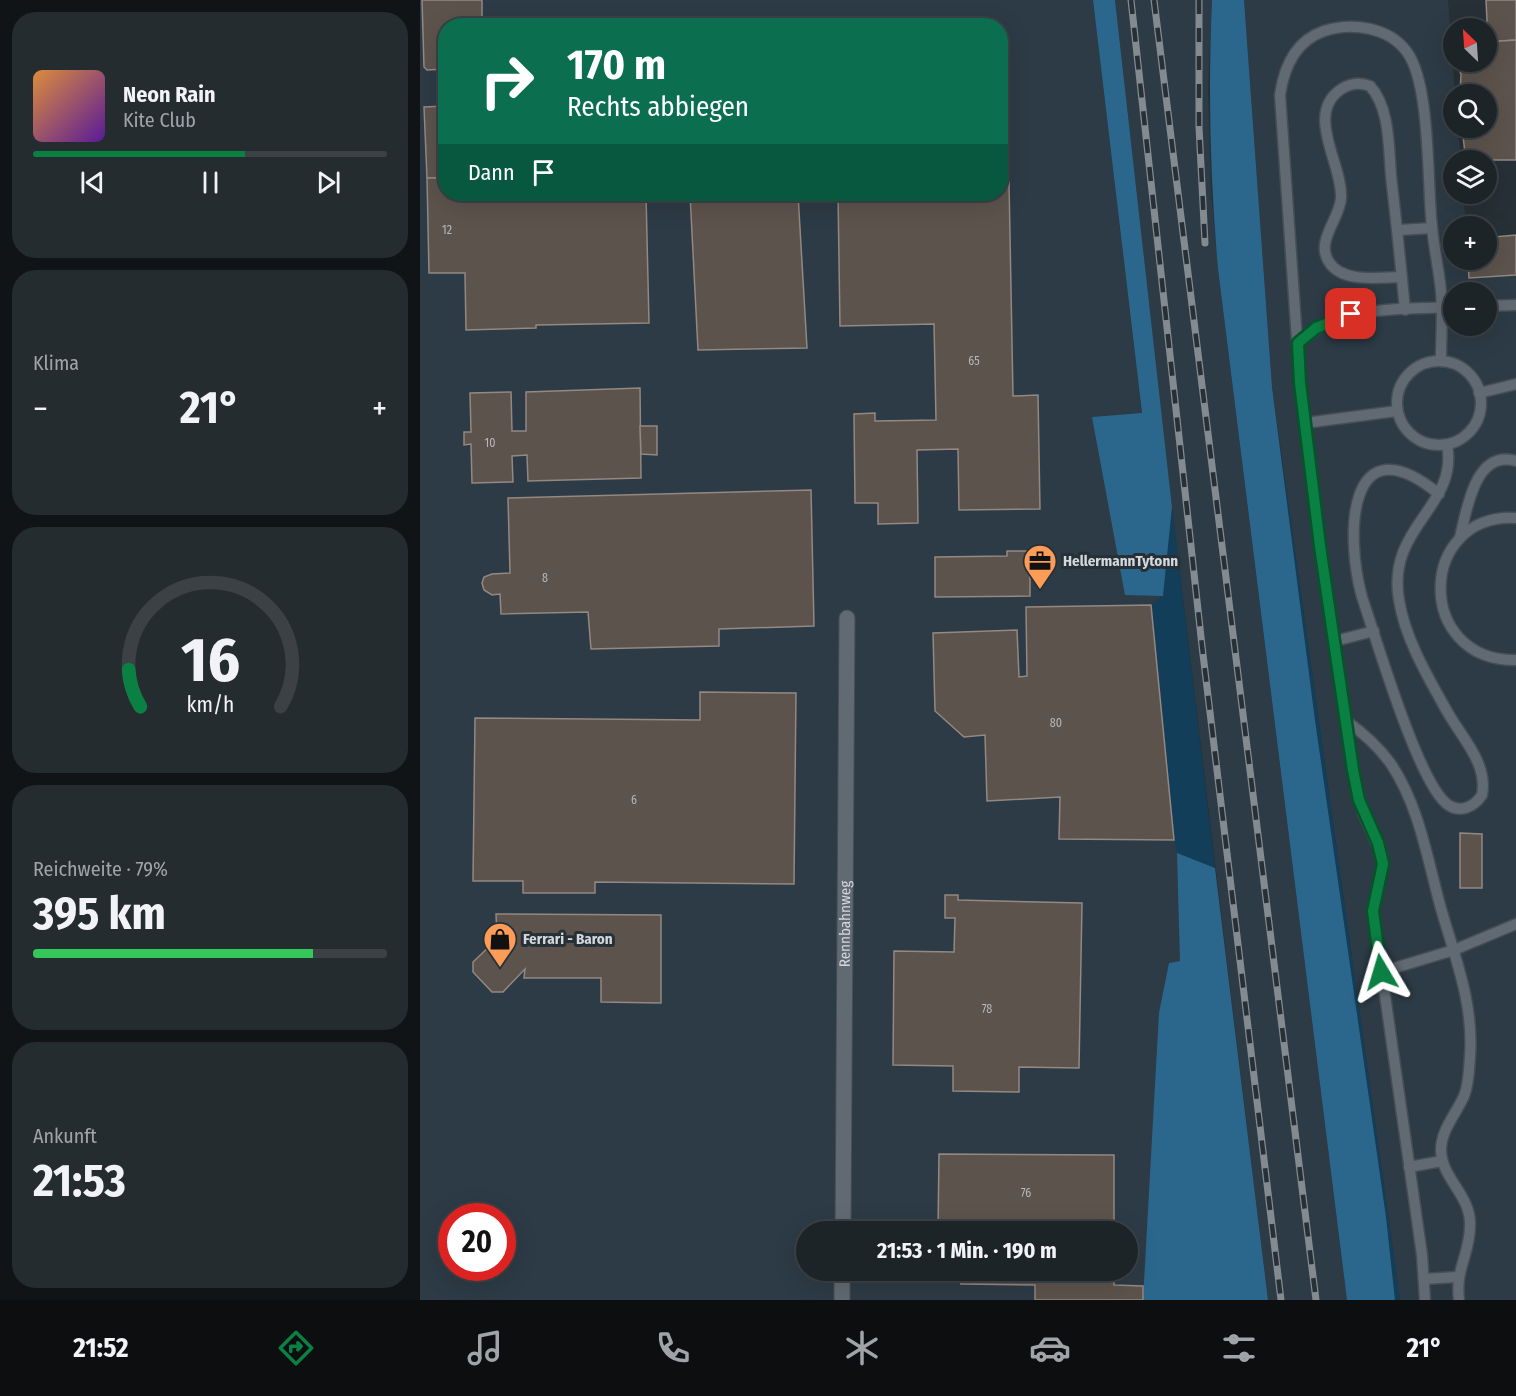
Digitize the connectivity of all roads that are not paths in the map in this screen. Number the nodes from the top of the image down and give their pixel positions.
1 (1432, 228) junction
2 (1399, 230) junction
3 (1402, 277) junction
4 (1443, 283) edge
5 (1516, 305) edge
6 (1497, 306) edge
7 (1443, 308) edge
8 (1405, 310) junction
9 (1444, 336) edge
10 (1298, 343) junction
11 (1441, 359) junction
12 (1516, 384) edge
13 (1479, 393) junction
14 (1397, 411) junction
15 (1305, 423) junction
16 (1447, 445) junction
17 (1516, 461) edge
18 (1439, 494) junction
19 (1516, 518) edge
20 (1460, 537) junction
21 (847, 618) dead end
22 (1374, 631) junction
23 (1335, 641) junction
24 (1516, 660) edge
25 (1345, 720) junction
26 (1516, 924) edge
27 (1454, 950) junction
28 (1381, 972) junction
29 (1442, 1161) junction
30 (1409, 1167) junction
31 (843, 1221) edge
32 (1457, 1277) junction
33 (1424, 1280) junction
34 (842, 1281) edge
35 (842, 1300) edge
36 (1425, 1300) edge
37 (1459, 1300) edge

1 - 2 lane
1 - 4 lane
1 - 10 lane
2 - 3 lane
2 - 3 lane
3 - 8 lane
5 - 6 lane
7 - 8 lane
8 - 10 lane
9 - 11 lane
10 - 15 lane
11 - 13 lane
11 - 14 lane
12 - 13 lane
13 - 16 lane
14 - 15 lane
14 - 16 lane
15 - 23 lane
16 - 18 lane
17 - 20 lane
18 - 22 lane
18 - 22 lane
19 - 20 lane
20 - 24 lane
21 - 31 street, Rennbahnweg
22 - 23 lane
23 - 25 lane
25 - 27 lane
25 - 28 lane
26 - 27 lane
27 - 28 lane
27 - 29 lane
28 - 30 lane
29 - 30 lane
29 - 32 lane
30 - 33 lane
32 - 33 lane
32 - 37 lane
33 - 36 lane
34 - 35 street

